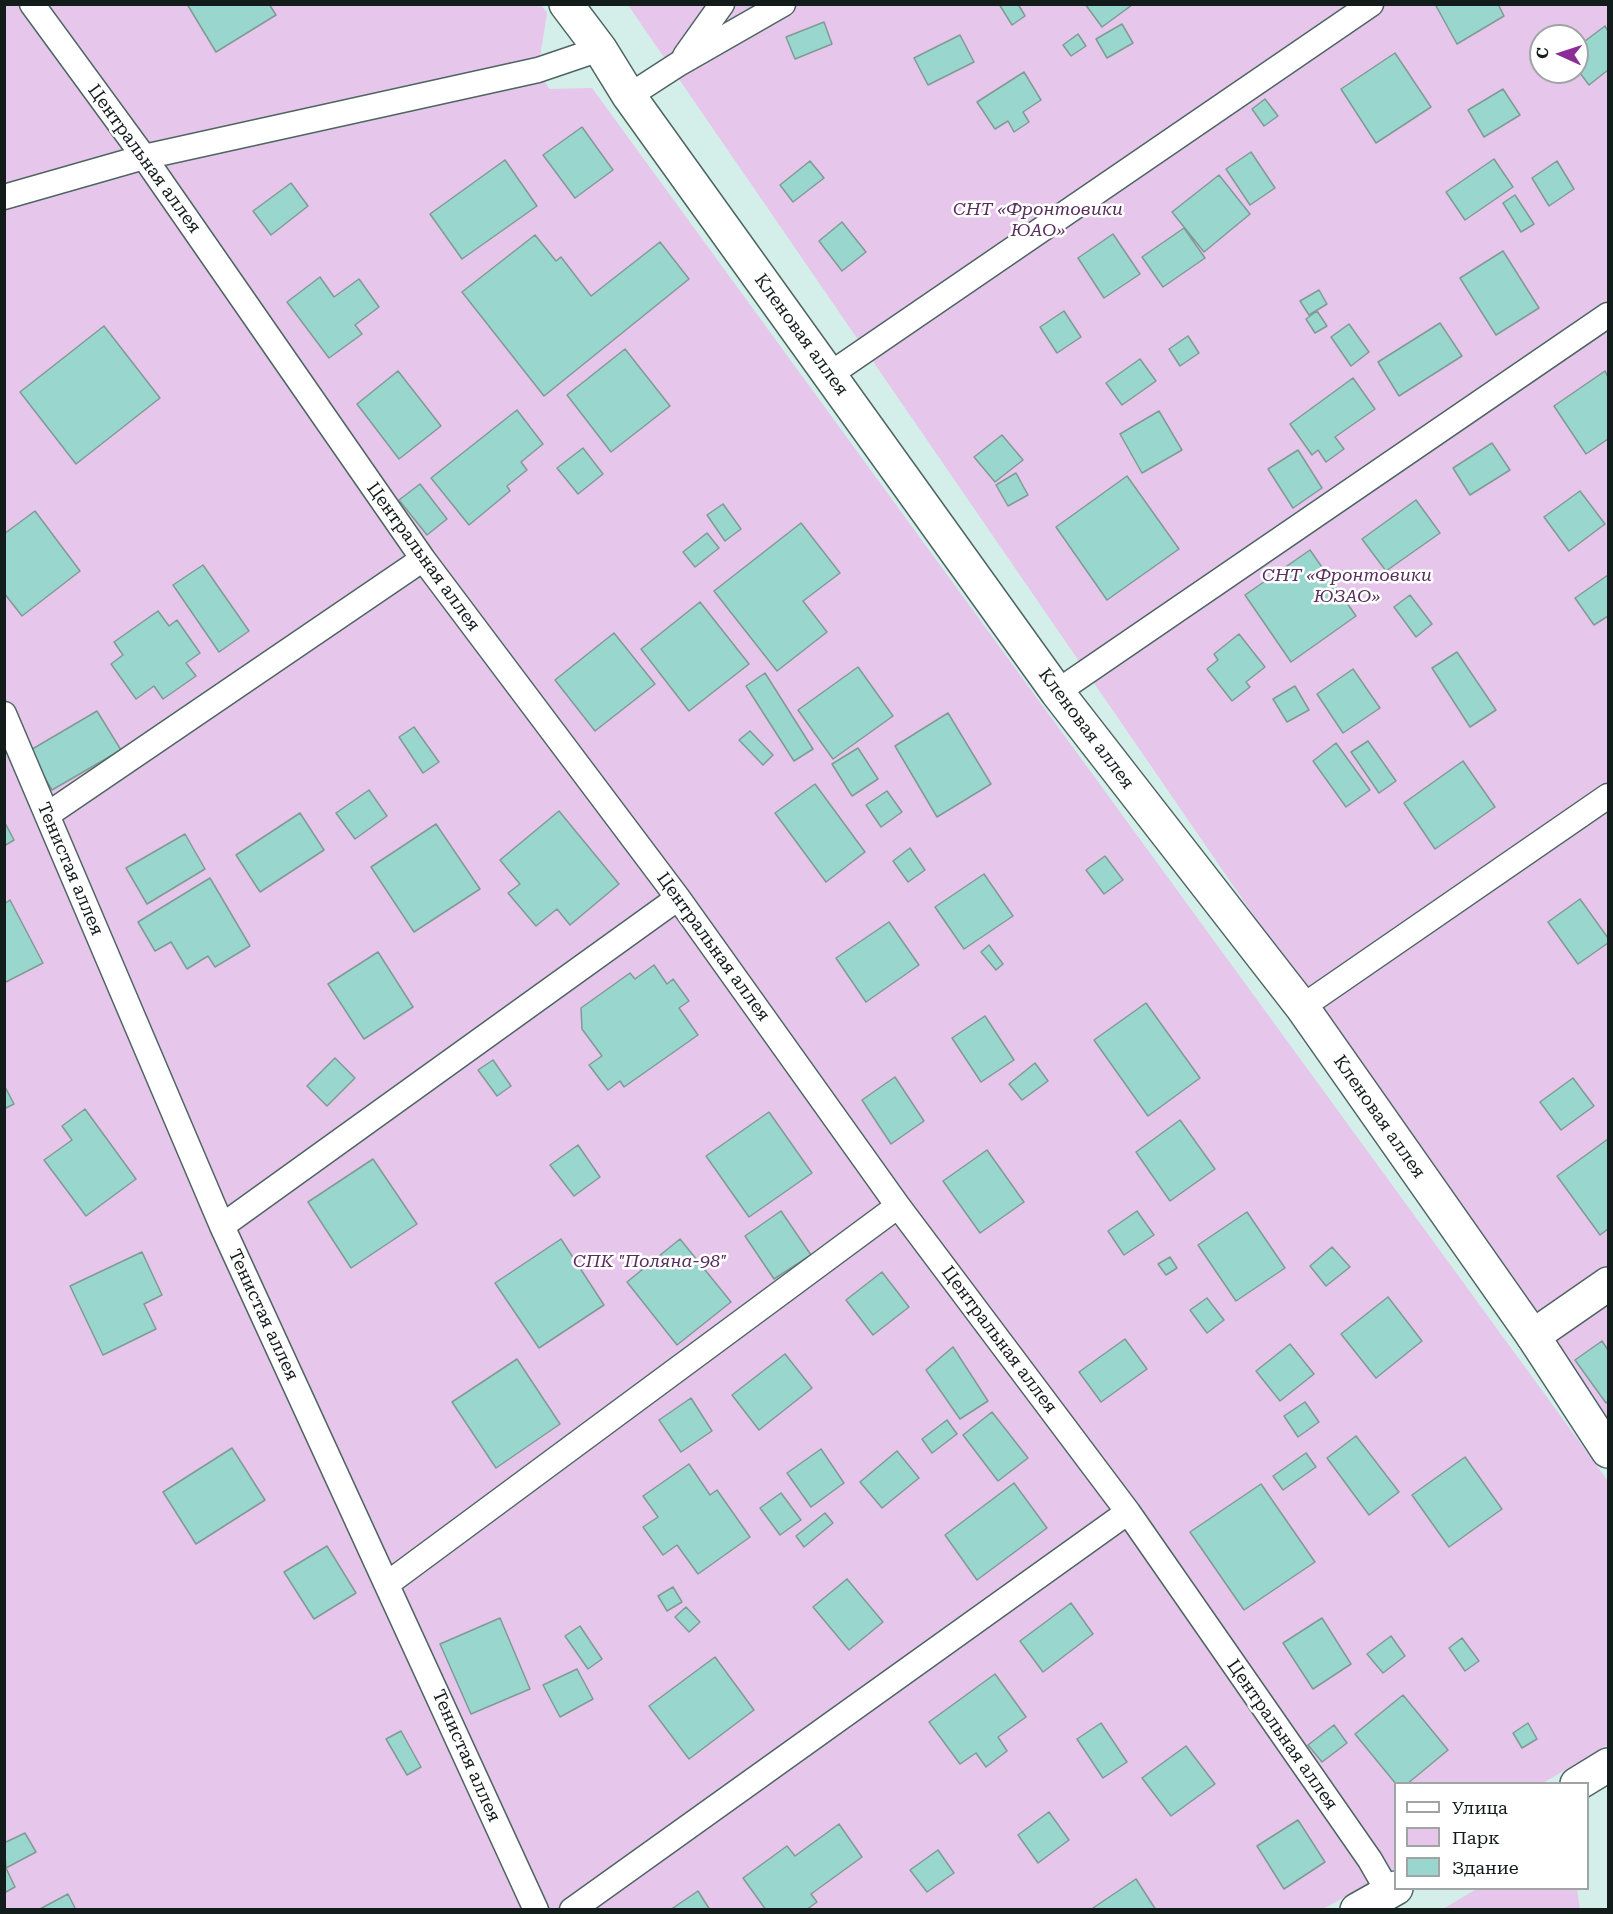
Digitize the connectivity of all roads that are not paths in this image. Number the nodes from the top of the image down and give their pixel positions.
1 (32, 4) edge
2 (566, 4) edge
3 (722, 4) edge
4 (783, 4) edge
5 (1371, 4) edge
6 (600, 49) junction
7 (680, 63) junction
8 (629, 96) junction
9 (144, 157) junction
10 (4, 197) edge
11 (1608, 315) edge
12 (829, 375) junction
13 (423, 559) junction
14 (1057, 692) junction
15 (4, 714) edge
16 (1608, 796) edge
17 (47, 815) junction
18 (678, 898) junction
19 (1302, 1007) junction
20 (898, 1206) junction
21 (222, 1226) junction
22 (1608, 1284) edge
23 (1533, 1336) junction
24 (1608, 1451) edge
25 (1128, 1512) junction
26 (387, 1584) junction
27 (1608, 1765) edge
28 (1580, 1782) edge
29 (1393, 1891) edge
30 (536, 1910) edge
31 (572, 1910) edge
32 (1357, 1910) edge

1 - 9 lane, Центральная аллея
2 - 6 street, Кленовая аллея
3 - 7 lane
4 - 7 lane
5 - 12 lane
6 - 8 street, Кленовая аллея
6 - 9 lane
7 - 8 lane
8 - 12 street, Кленовая аллея
9 - 10 lane
9 - 13 lane, Центральная аллея
11 - 14 lane
12 - 14 street, Кленовая аллея
13 - 17 lane
13 - 18 lane, Центральная аллея
14 - 19 street, Кленовая аллея
15 - 17 lane, Тенистая аллея
16 - 19 lane
17 - 21 lane, Тенистая аллея
18 - 20 lane, Центральная аллея
18 - 21 lane
19 - 23 street, Кленовая аллея
20 - 25 lane, Центральная аллея
20 - 26 lane
21 - 26 lane, Тенистая аллея
22 - 23 street
23 - 24 street, Кленовая аллея
25 - 29 lane, Центральная аллея
25 - 31 lane
26 - 30 lane, Тенистая аллея
27 - 28 street
29 - 32 street

